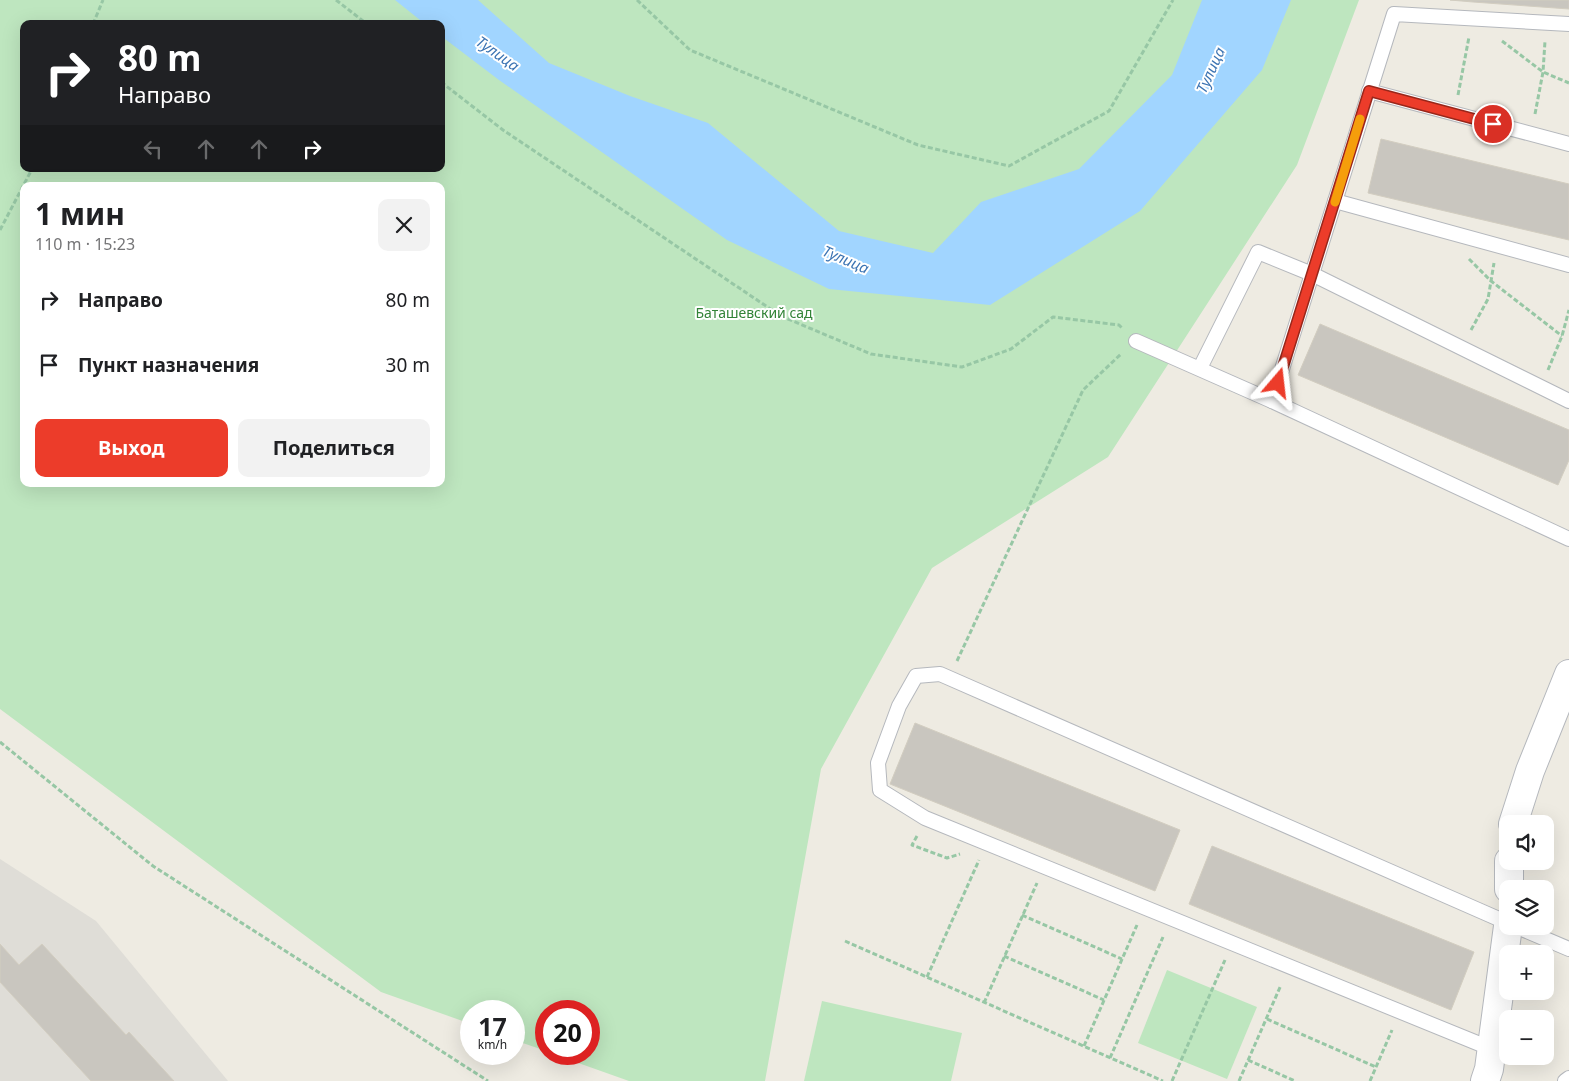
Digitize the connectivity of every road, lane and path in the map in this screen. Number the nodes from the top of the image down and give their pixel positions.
1 (103, 0) edge
2 (336, 0) edge
3 (637, 0) edge
4 (1174, 0) edge
5 (1473, 19) junction
6 (95, 20) edge
7 (361, 20) edge
8 (1546, 23) junction
9 (1569, 24) edge
10 (1543, 72) junction
11 (1569, 83) edge
12 (445, 85) edge
13 (1369, 91) junction
14 (1455, 114) junction
15 (1532, 134) junction
16 (1569, 144) edge
17 (20, 192) edge
18 (1335, 201) junction
19 (0, 230) edge
20 (1440, 230) junction
21 (1498, 246) junction
22 (1569, 265) edge
23 (1312, 274) junction
24 (1491, 281) junction
25 (1569, 310) edge
26 (1562, 336) junction
27 (1136, 341) junction
28 (1462, 348) junction
29 (1200, 368) junction
30 (1540, 387) junction
31 (1272, 401) junction
32 (1569, 401) edge
33 (1569, 539) edge
34 (1569, 674) edge
35 (948, 678) junction
36 (0, 742) edge
37 (1516, 815) edge
38 (986, 843) junction
39 (1044, 866) junction
40 (1145, 908) junction
41 (1022, 915) junction
42 (1171, 918) junction
43 (1499, 921) edge
44 (1507, 935) edge
45 (1536, 935) edge
46 (845, 941) dead end
47 (1232, 943) junction
48 (1569, 949) edge
49 (1004, 956) junction
50 (1122, 959) junction
51 (1290, 966) junction
52 (927, 978) junction
53 (1104, 1000) junction
54 (984, 1002) junction
55 (1400, 1011) junction
56 (1267, 1019) junction
57 (1084, 1046) junction
58 (1492, 1049) junction
59 (1110, 1058) junction
60 (1248, 1060) junction
61 (1376, 1067) junction
62 (1569, 1078) edge
63 (488, 1081) edge
64 (1163, 1081) edge
65 (1172, 1081) edge
66 (1239, 1081) edge
67 (1295, 1081) edge
68 (1370, 1081) edge
69 (1485, 1081) edge
70 (1565, 1081) edge

1 - 6 path
2 - 7 path
3 - 4 path
5 - 8 lane
5 - 10 path
5 - 13 lane
5 - 14 path
8 - 9 lane
8 - 10 path
10 - 11 path
10 - 15 path
12 - 27 path
13 - 14 lane
13 - 18 lane
14 - 15 lane
15 - 16 lane
17 - 19 path
18 - 20 lane
18 - 23 lane
20 - 21 lane
20 - 24 path
21 - 22 lane
21 - 24 path
23 - 28 lane
23 - 29 lane
23 - 31 lane
24 - 26 path
24 - 28 path
25 - 26 path
26 - 30 path
27 - 29 lane
27 - 35 path
28 - 30 lane
29 - 31 lane
30 - 32 lane
31 - 33 lane
34 - 37 street
35 - 38 lane
35 - 43 lane
36 - 63 path
38 - 39 lane
38 - 52 path
39 - 40 lane
39 - 41 path
40 - 42 lane
40 - 50 path
41 - 49 path
41 - 50 path
42 - 47 lane
42 - 59 path
44 - 58 street
45 - 48 lane
46 - 52 path
47 - 51 lane
47 - 65 path
49 - 53 path
49 - 54 path
50 - 53 path
51 - 55 lane
51 - 56 path
52 - 54 path
53 - 57 path
54 - 57 path
55 - 58 lane
55 - 61 path
56 - 60 path
56 - 61 path
57 - 59 path
58 - 69 street
59 - 64 path
60 - 66 path
60 - 67 path
61 - 68 path
62 - 70 lane

